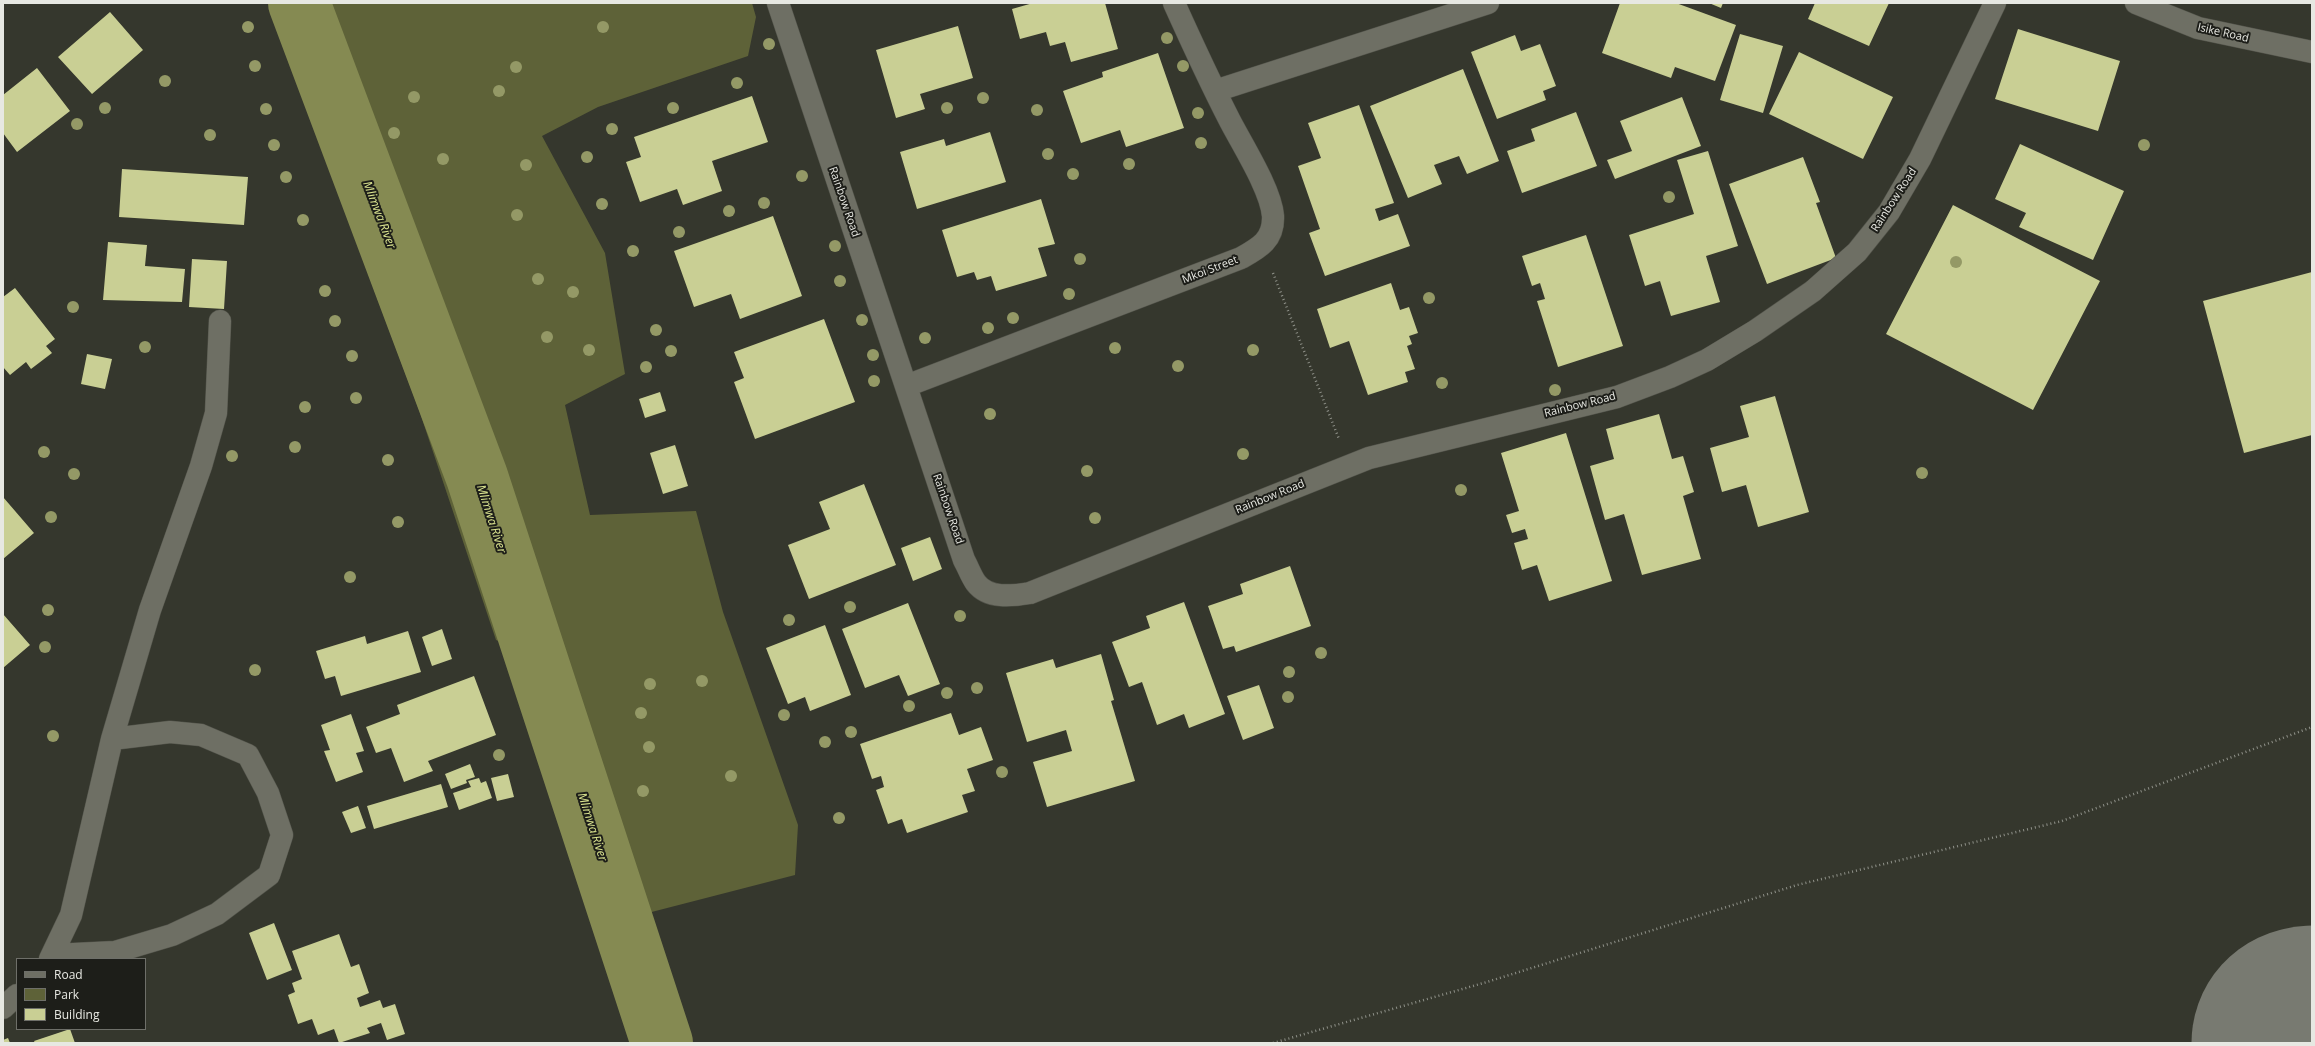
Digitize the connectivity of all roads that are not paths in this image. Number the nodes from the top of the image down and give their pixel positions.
1 (778, 3) edge
2 (1174, 3) edge
3 (1488, 3) edge
4 (1995, 3) edge
5 (2136, 3) edge
6 (2312, 52) edge
7 (1215, 91) junction
8 (220, 321) dead end
9 (906, 386) junction
10 (112, 739) junction
11 (52, 957) edge
12 (16, 996) edge
13 (3, 1008) edge

1 - 9 street, Rainbow Road
2 - 7 street
3 - 7 street
4 - 9 street, Rainbow Road
5 - 6 street, Isike Road
7 - 9 street, Mkoi Street
8 - 10 street
10 - 11 street
10 - 11 street
12 - 13 street

